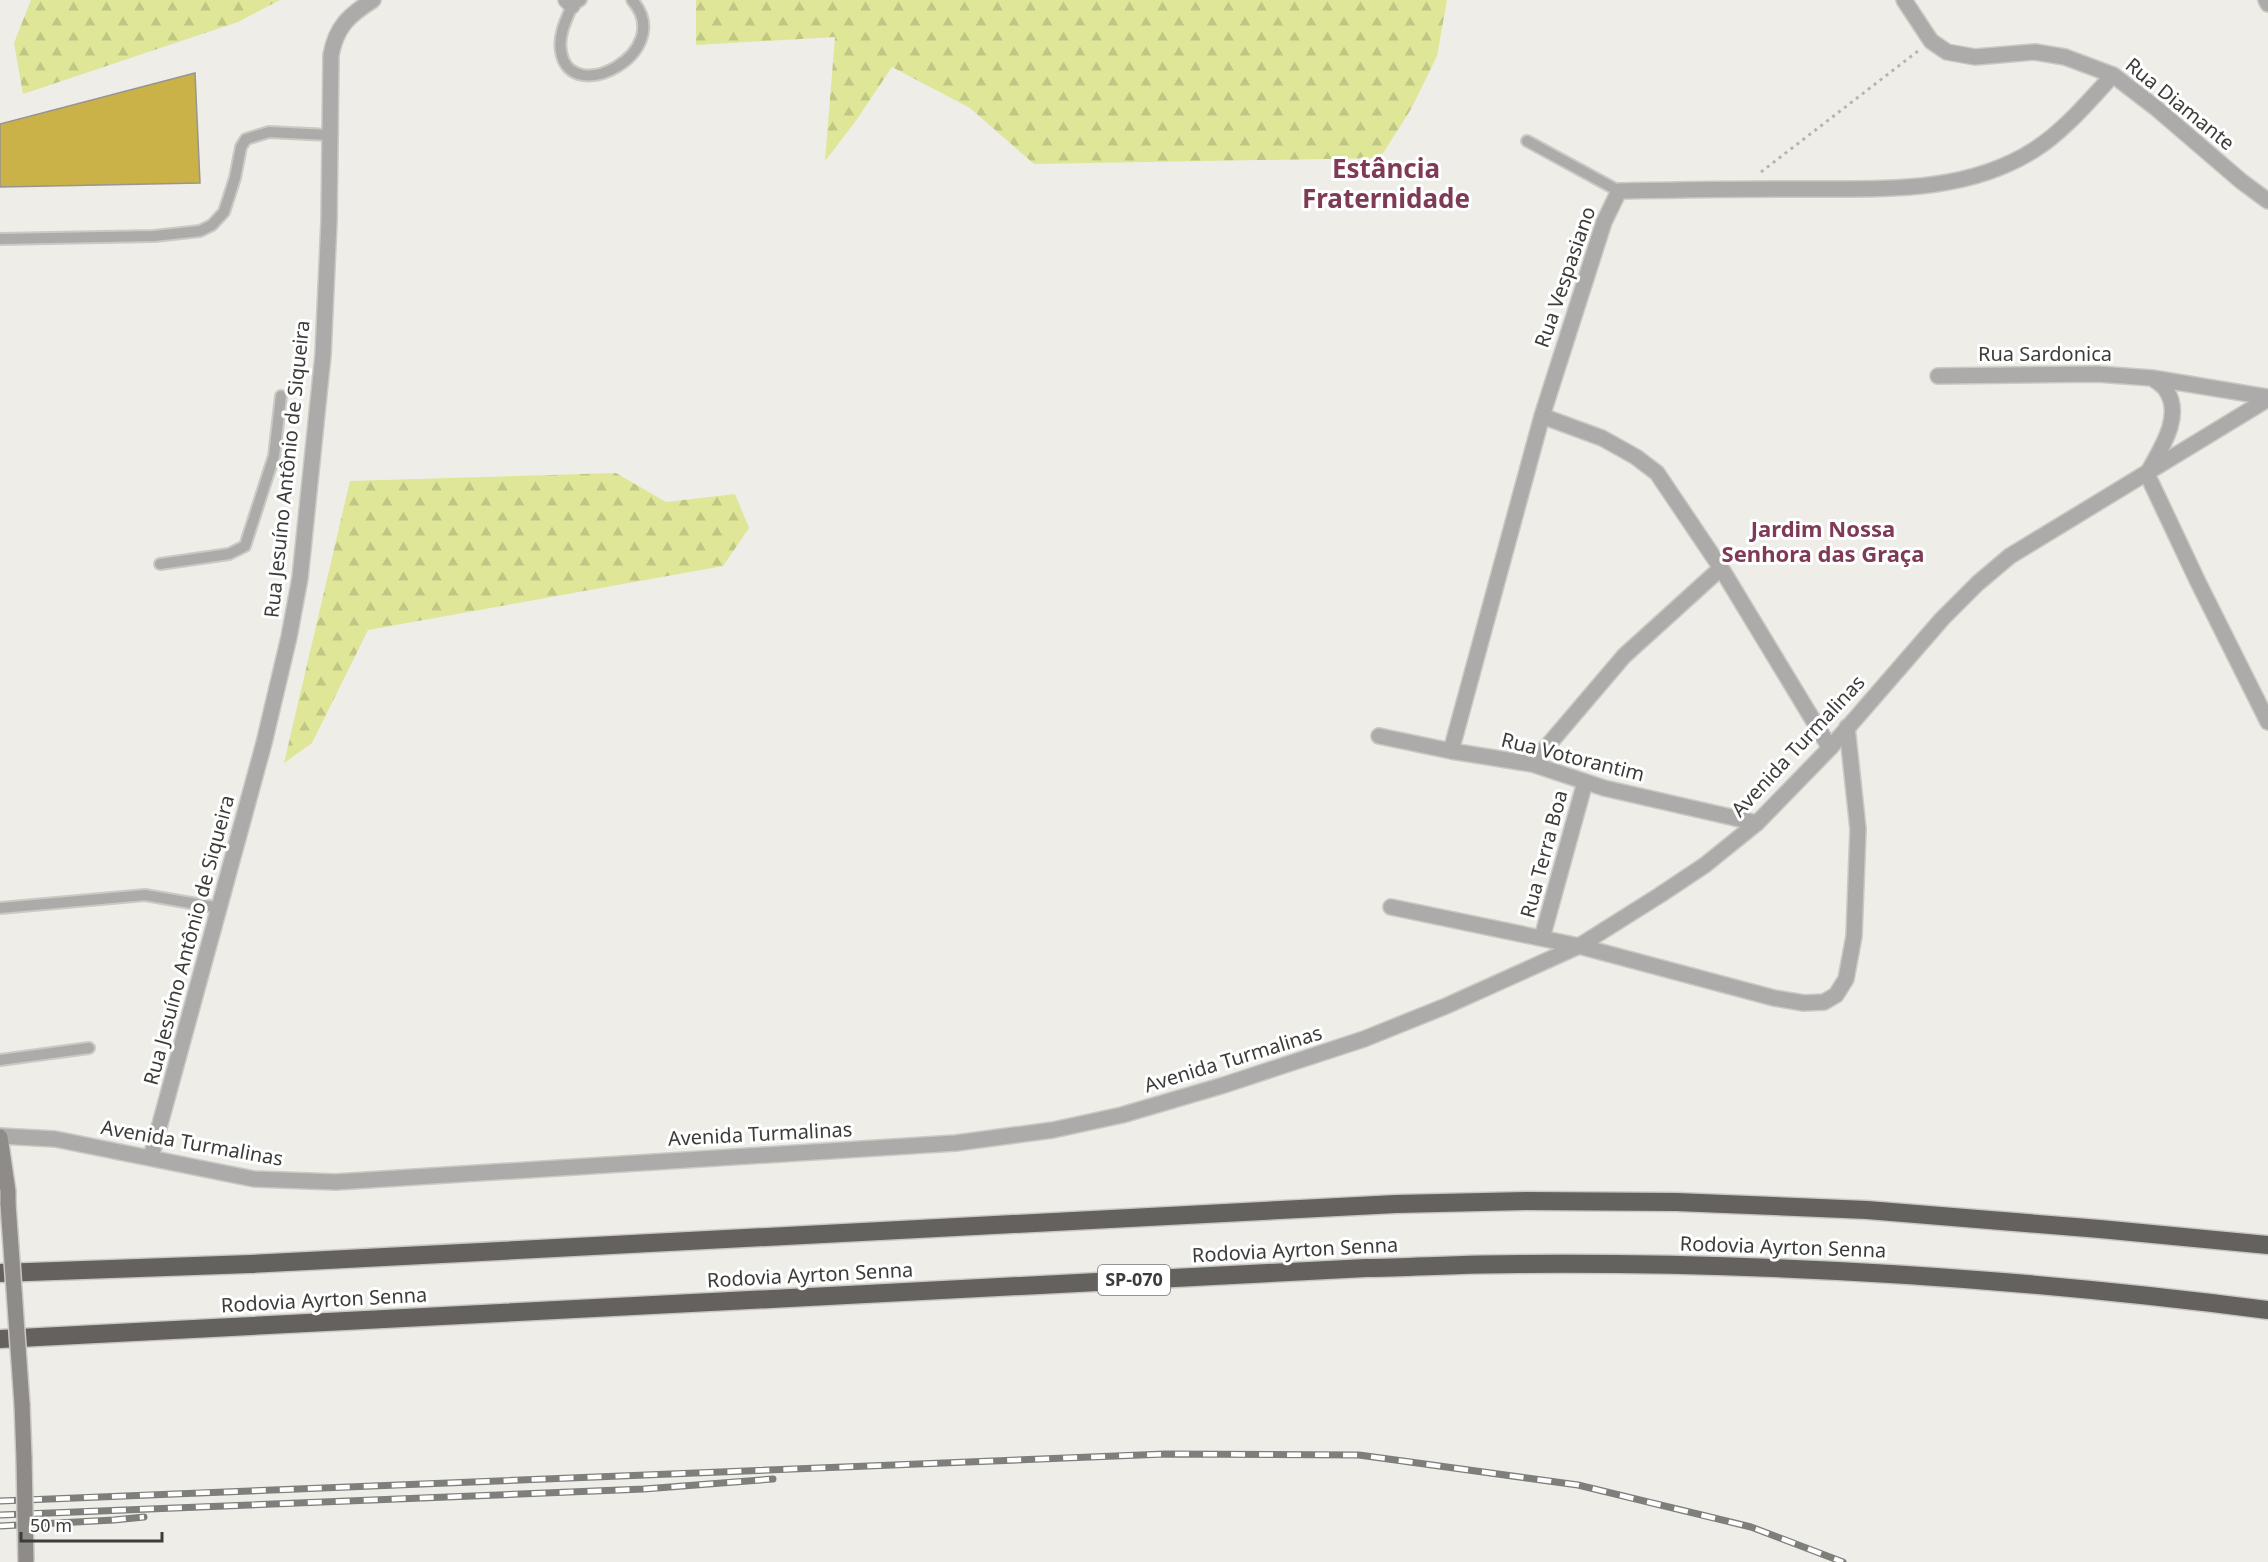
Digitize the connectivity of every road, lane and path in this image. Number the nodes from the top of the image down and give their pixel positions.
1 (373, 0) edge
2 (633, 0) edge
3 (1904, 0) edge
4 (573, 2) edge
5 (1931, 41) junction
6 (2113, 75) junction
7 (329, 135) junction
8 (1527, 141) dead end
9 (1738, 189) junction
10 (1619, 191) junction
11 (2268, 201) edge
12 (0, 239) edge
13 (1938, 376) dead end
14 (2152, 378) junction
15 (281, 396) dead end
16 (2268, 398) edge
17 (1542, 416) junction
18 (2147, 474) junction
19 (160, 564) dead end
20 (1721, 568) junction
21 (2268, 722) edge
22 (1847, 727) junction
23 (1379, 736) dead end
24 (1830, 748) junction
25 (1450, 751) junction
26 (1532, 764) junction
27 (1586, 782) junction
28 (1757, 823) junction
29 (1391, 907) dead end
30 (0, 908) edge
31 (220, 908) junction
32 (1542, 938) junction
33 (1579, 946) junction
34 (89, 1048) dead end
35 (0, 1060) edge
36 (0, 1137) edge
37 (151, 1157) junction
38 (2268, 1245) edge
39 (0, 1273) edge
40 (2268, 1310) edge
41 (0, 1339) edge
42 (26, 1562) edge

1 - 7 street, Rua Jesuíno Antônio de Siqueira
2 - 4 lane
3 - 5 street
5 - 6 street, Rua Diamante
5 - 9 path
6 - 9 street, Rua Vespasiano
6 - 11 street, Rua Diamante
7 - 12 lane
7 - 31 street, Rua Jesuíno Antônio de Siqueira
8 - 10 lane
9 - 10 street, Rua Vespasiano
10 - 17 street, Rua Vespasiano
13 - 14 street, Rua Sardonica
14 - 16 street, Rua Sardonica
14 - 18 street
15 - 19 lane
16 - 18 street, Avenida Turmalinas
17 - 20 street
17 - 25 street, Rua Vespasiano
18 - 21 street
18 - 22 street, Avenida Turmalinas
20 - 24 street
20 - 26 street
22 - 24 street, Avenida Turmalinas
22 - 33 street
23 - 25 street, Rua Votorantim
24 - 28 street, Avenida Turmalinas
25 - 26 street, Rua Votorantim
26 - 27 street, Rua Votorantim
27 - 28 street, Rua Votorantim
27 - 32 street, Rua Terra Boa
28 - 33 street, Avenida Turmalinas
29 - 32 street
30 - 31 lane
31 - 37 street, Rua Jesuíno Antônio de Siqueira
32 - 33 street
33 - 37 street, Avenida Turmalinas
34 - 35 lane
36 - 37 street, Avenida Turmalinas
36 - 42 main road, bridge
38 - 39 highway, Rodovia Ayrton Senna
40 - 41 highway, Rodovia Ayrton Senna / SP-070

